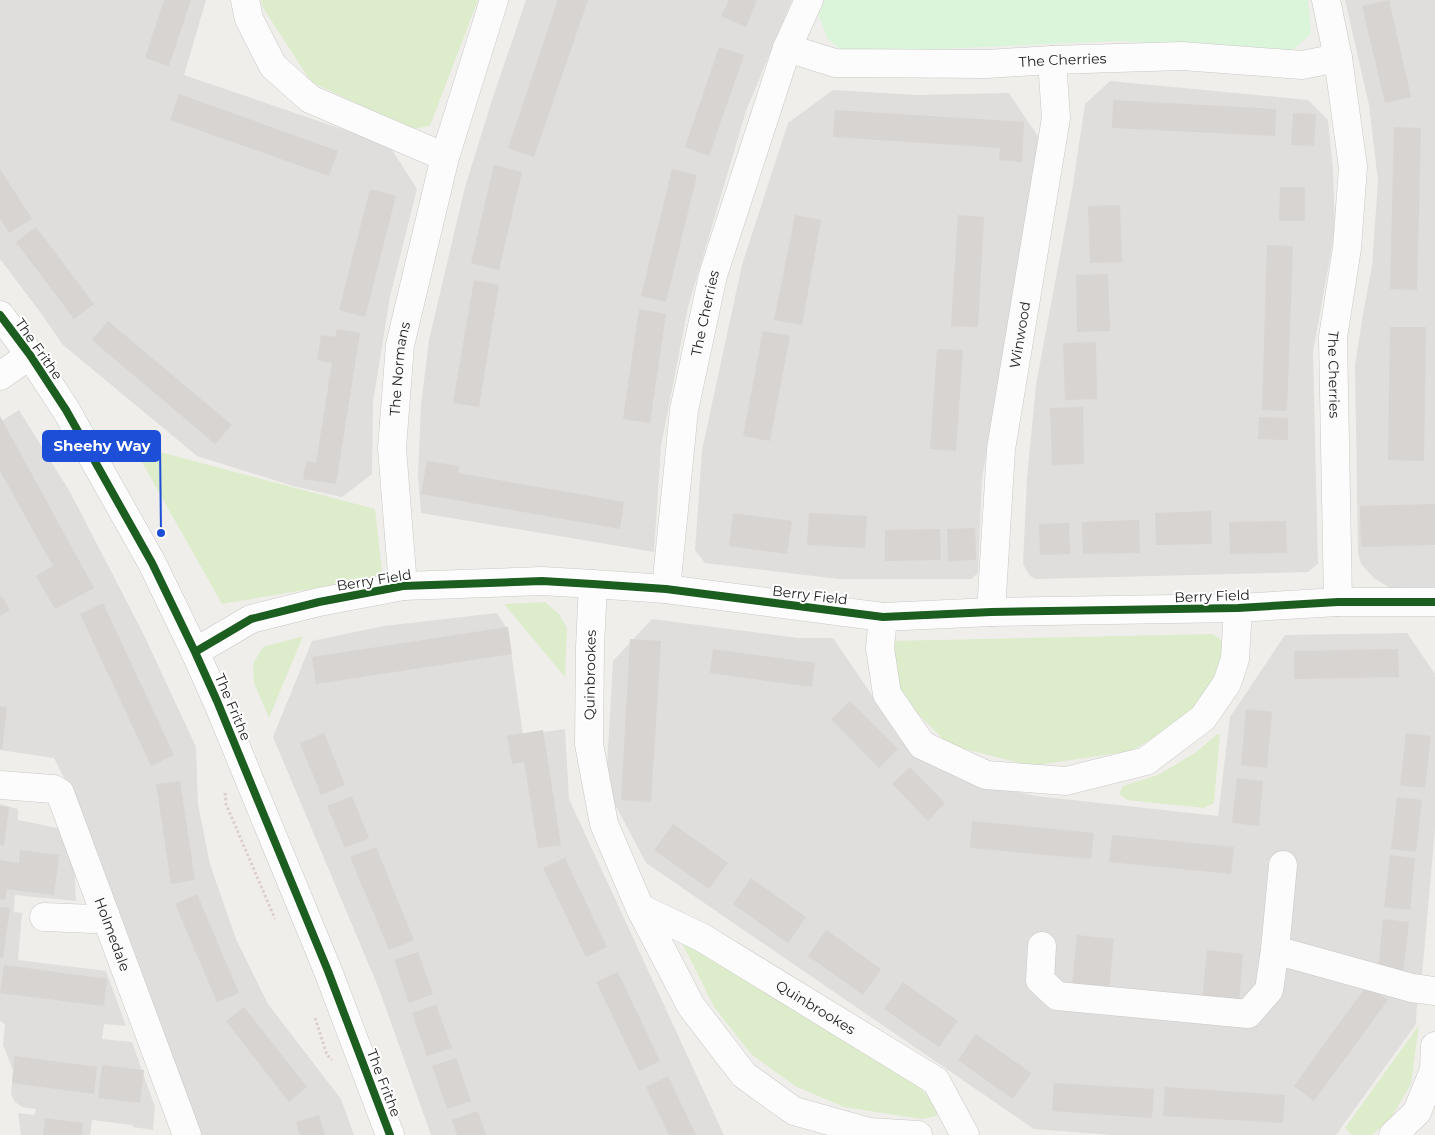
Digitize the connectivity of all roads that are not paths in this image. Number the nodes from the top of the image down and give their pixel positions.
1 (245, 0) edge
2 (494, 0) edge
3 (809, 0) edge
4 (1326, 0) edge
5 (787, 48) junction
6 (1338, 58) junction
7 (1052, 60) junction
8 (445, 157) junction
9 (0, 315) edge
10 (30, 355) junction
11 (0, 376) edge
12 (593, 584) junction
13 (403, 586) junction
14 (666, 589) junction
15 (1338, 602) junction
16 (1435, 602) edge
17 (1238, 608) junction
18 (991, 612) junction
19 (883, 617) junction
20 (196, 652) junction
21 (0, 785) edge
22 (1283, 864) dead end
23 (640, 908) junction
24 (105, 914) junction
25 (44, 917) dead end
26 (1042, 946) dead end
27 (1275, 950) junction
28 (1435, 991) edge
29 (1435, 1046) edge
30 (187, 1135) edge
31 (390, 1135) edge
32 (918, 1135) edge
33 (965, 1135) edge
34 (1393, 1135) edge

1 - 8 street
2 - 8 street, The Normans
3 - 5 street, The Cherries
4 - 6 street, The Cherries
5 - 7 street, The Cherries
5 - 14 street, The Cherries
6 - 7 street, The Cherries
6 - 15 street, The Cherries
7 - 18 street, Winwood
8 - 13 street, The Normans
9 - 10 street, The Frithe
10 - 11 street
10 - 20 street, The Frithe
12 - 13 street, Berry Field
12 - 14 street, Berry Field
12 - 23 street, Quinbrookes
13 - 20 street, Berry Field
14 - 19 street, Berry Field
15 - 16 street, Berry Field
15 - 17 street, Berry Field
17 - 18 street, Berry Field
17 - 19 street, Berry Field
18 - 19 street, Berry Field
20 - 31 street, The Frithe
21 - 24 street, Holmedale
22 - 27 street
23 - 32 street, Quinbrookes
23 - 33 street, Quinbrookes
24 - 25 street
24 - 30 street, Holmedale
26 - 27 street
27 - 28 street
29 - 34 street

